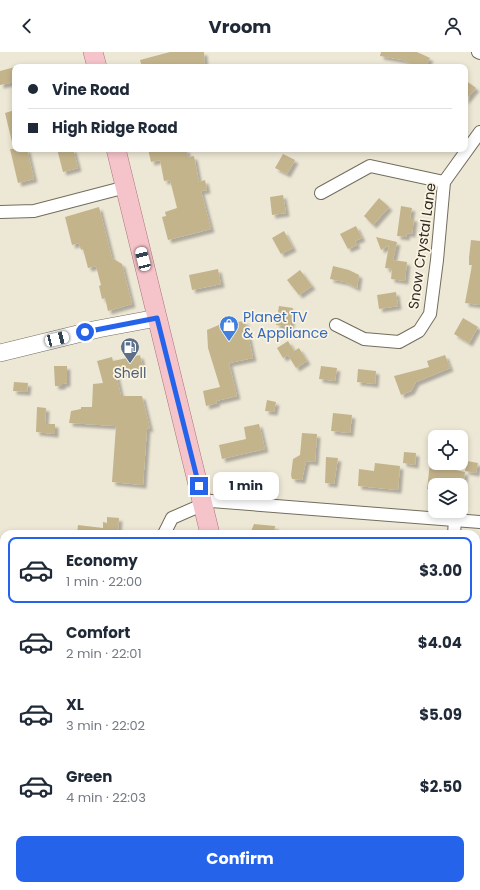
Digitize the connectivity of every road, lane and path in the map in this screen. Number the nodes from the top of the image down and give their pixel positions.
1 (94, 52) edge
2 (96, 64) edge
3 (480, 132) edge
4 (468, 149) edge
5 (117, 152) edge
6 (466, 152) edge
7 (444, 182) junction
8 (126, 187) junction
9 (321, 194) dead end
10 (0, 212) edge
11 (157, 318) junction
12 (336, 325) dead end
13 (0, 354) edge
14 (203, 503) junction
15 (456, 520) junction
16 (480, 522) edge
17 (166, 530) edge
18 (209, 530) edge
19 (455, 530) edge

1 - 2 main road
3 - 4 street, Snow Crystal Lane
5 - 8 main road
6 - 7 street, Snow Crystal Lane
7 - 9 street
7 - 12 street, Snow Crystal Lane
8 - 10 street
8 - 11 main road
11 - 13 street
11 - 14 main road
14 - 15 street
14 - 17 street
14 - 18 main road
15 - 16 street
15 - 19 street

